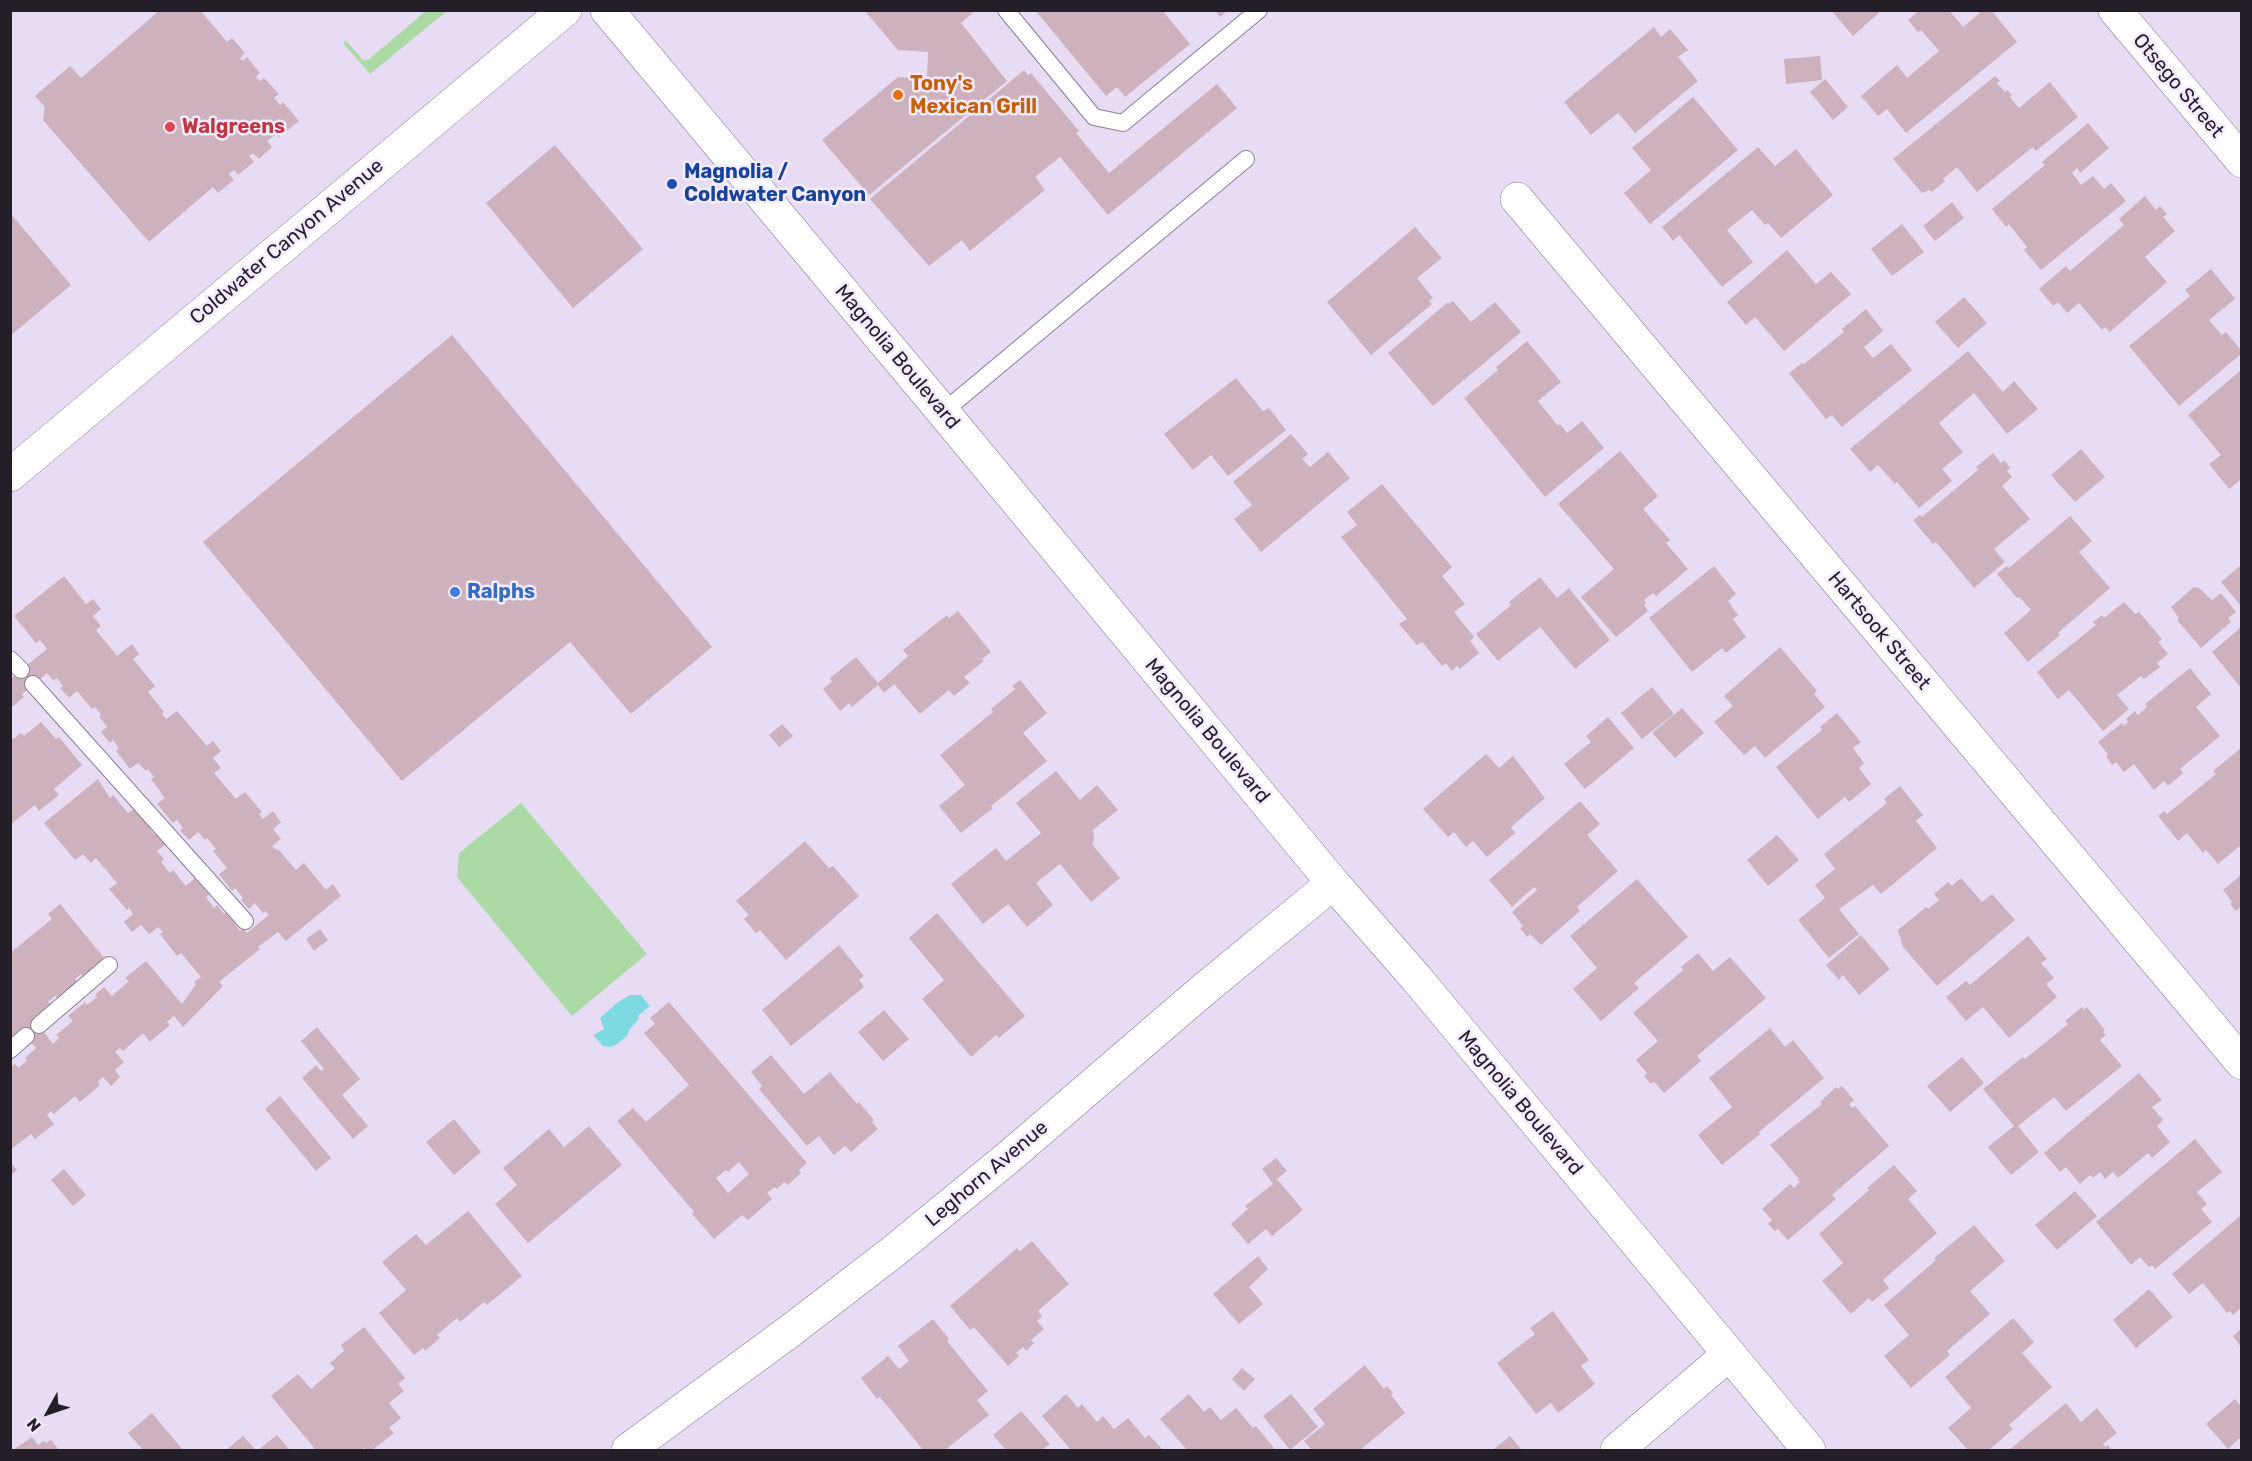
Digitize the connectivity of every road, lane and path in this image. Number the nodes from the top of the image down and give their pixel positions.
1 (566, 10) edge
2 (607, 10) edge
3 (1006, 10) edge
4 (1259, 10) edge
5 (2115, 10) edge
6 (1246, 159) dead end
7 (2241, 161) edge
8 (1516, 199) dead end
9 (943, 412) junction
10 (10, 475) edge
11 (33, 684) dead end
12 (1333, 883) junction
13 (245, 921) dead end
14 (109, 965) dead end
15 (39, 1025) dead end
16 (26, 1036) dead end
17 (10, 1050) edge
18 (2241, 1063) edge
19 (1728, 1355) junction
20 (628, 1450) edge
21 (1617, 1450) edge
22 (1809, 1450) edge

1 - 10 main road, Coldwater Canyon Avenue
2 - 9 main road, Magnolia Boulevard
3 - 4 lane
5 - 7 main road, Otsego Street
6 - 9 lane
8 - 18 main road, Hartsook Street
9 - 12 main road, Magnolia Boulevard
11 - 13 lane
12 - 19 main road, Magnolia Boulevard
12 - 20 main road, Leghorn Avenue
14 - 15 lane
16 - 17 lane
19 - 21 main road
19 - 22 main road, Magnolia Boulevard

